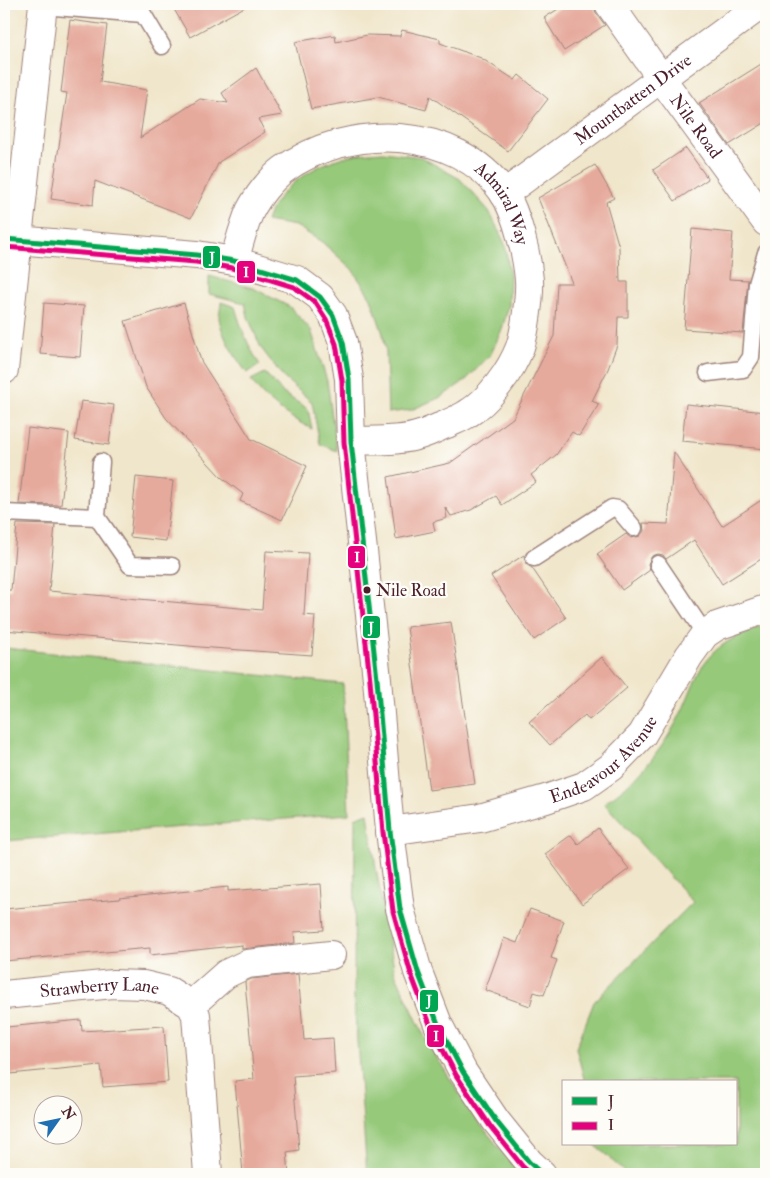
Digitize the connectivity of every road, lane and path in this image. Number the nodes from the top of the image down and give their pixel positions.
1 (609, 4) edge
2 (762, 4) edge
3 (42, 5) edge
4 (162, 46) dead end
5 (661, 78) junction
6 (504, 194) junction
7 (766, 222) edge
8 (11, 239) edge
9 (766, 253) edge
10 (234, 261) junction
11 (4, 370) edge
12 (708, 373) dead end
13 (352, 441) junction
14 (101, 462) dead end
15 (4, 513) edge
16 (97, 517) junction
17 (634, 528) dead end
18 (534, 558) dead end
19 (658, 564) dead end
20 (172, 566) dead end
21 (766, 609) edge
22 (705, 634) junction
23 (390, 831) junction
24 (331, 955) dead end
25 (4, 995) edge
26 (191, 1005) junction
27 (208, 1174) edge
28 (542, 1174) edge

1 - 5 street, Nile Road
2 - 5 street, Mountbatten Drive
3 - 4 lane
3 - 8 street
5 - 6 street, Mountbatten Drive
5 - 7 street, Nile Road
6 - 10 street, Admiral Way
6 - 13 street, Admiral Way
8 - 10 street
8 - 11 street
9 - 12 lane
10 - 13 street
13 - 23 street
14 - 16 lane
15 - 16 lane
16 - 20 lane
17 - 18 lane
19 - 22 lane
21 - 22 street, Endeavour Avenue
22 - 23 street, Endeavour Avenue
23 - 28 street
24 - 26 street
25 - 26 street, Strawberry Lane
26 - 27 street

